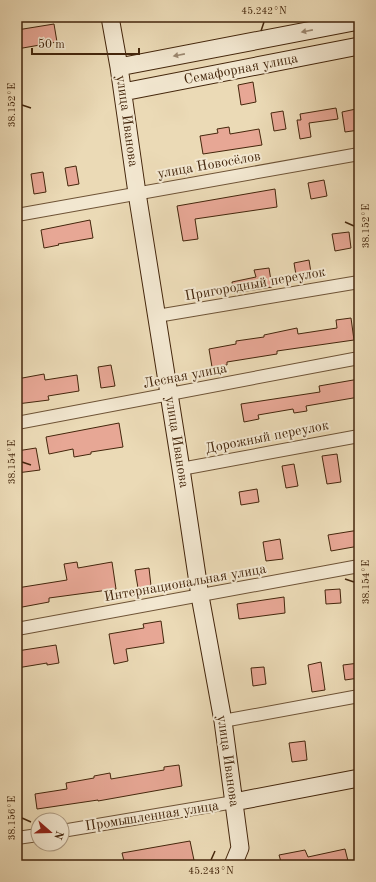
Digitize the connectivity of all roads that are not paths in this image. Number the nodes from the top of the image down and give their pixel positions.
1 (110, 17) edge
2 (359, 21) edge
3 (359, 46) edge
4 (119, 67) junction
5 (123, 92) junction
6 (359, 154) edge
7 (137, 193) junction
8 (17, 215) edge
9 (359, 282) edge
10 (157, 316) junction
11 (359, 358) edge
12 (169, 395) junction
13 (17, 423) edge
14 (359, 436) edge
15 (182, 469) junction
16 (359, 566) edge
17 (200, 596) junction
18 (17, 629) edge
19 (359, 696) edge
20 (223, 721) junction
21 (359, 778) edge
22 (234, 802) junction
23 (70, 830) edge
24 (30, 836) edge
25 (17, 838) edge
26 (233, 865) edge

1 - 4 street, улица Иванова
2 -> 4 street, Семафорная улица
3 - 5 street, Семафорная улица
4 - 5 street, улица Иванова
5 - 7 street, улица Иванова
6 - 7 street, улица Новосёлов
7 - 8 street, улица Новосёлов
7 - 10 street, улица Иванова
9 - 10 street, Пригородный переулок
10 - 12 street, улица Иванова
11 - 12 street, Лесная улица
12 - 13 street, Лесная улица
12 - 15 street, улица Иванова
14 - 15 street, Дорожный переулок
15 - 17 street, улица Иванова
16 - 17 street, Интернациональная улица
17 - 18 street, Интернациональная улица
17 - 20 street, улица Иванова
19 - 20 street
20 - 22 street, улица Иванова
21 - 22 street, Промышленная улица
22 - 23 street, Промышленная улица
22 - 26 street, улица Иванова
24 - 25 street

